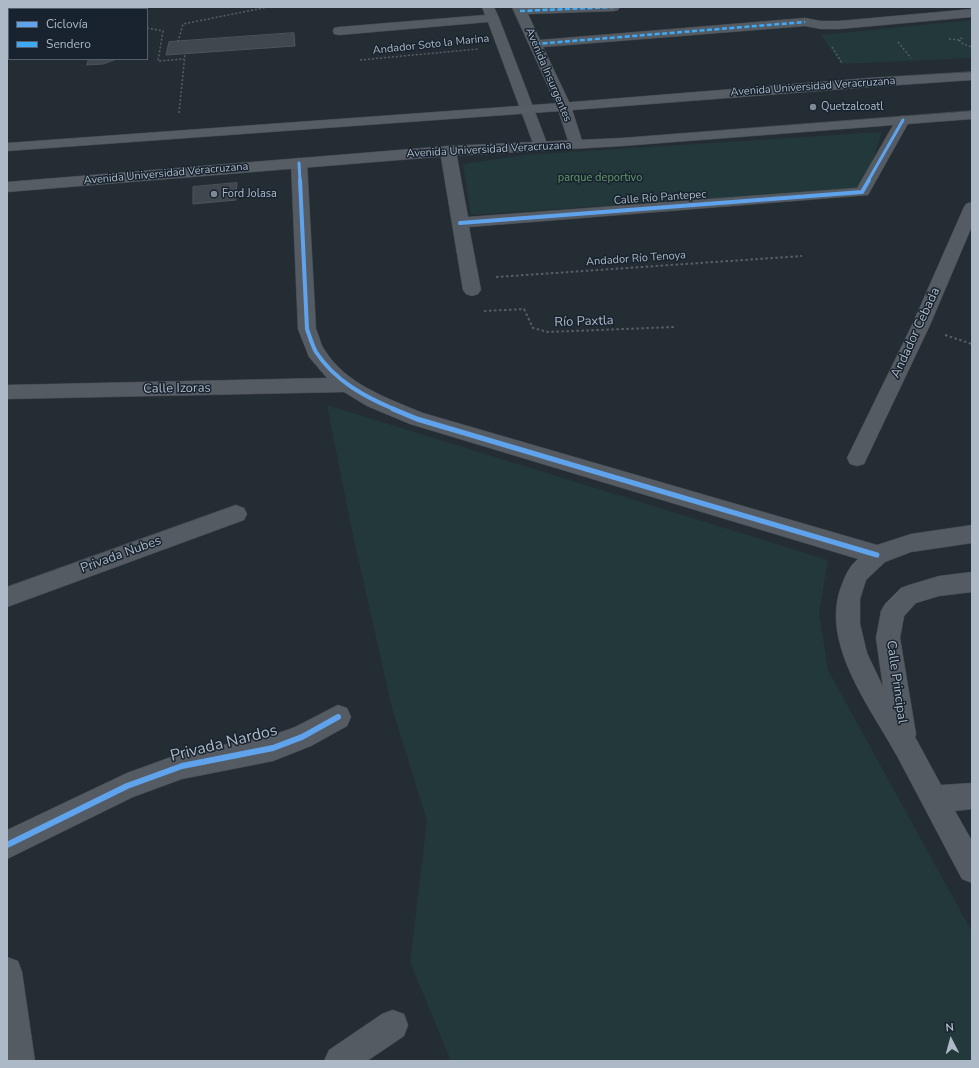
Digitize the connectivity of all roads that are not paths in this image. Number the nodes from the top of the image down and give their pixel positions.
1 (614, 7) edge
2 (519, 9) edge
3 (491, 12) edge
4 (788, 12) dead end
5 (972, 13) edge
6 (805, 22) junction
7 (339, 31) dead end
8 (535, 44) junction
9 (972, 76) edge
10 (564, 106) junction
11 (528, 109) junction
12 (972, 115) edge
13 (903, 120) junction
14 (576, 144) junction
15 (541, 146) junction
16 (7, 147) edge
17 (448, 151) junction
18 (299, 163) junction
19 (7, 187) edge
20 (972, 207) edge
21 (460, 223) junction
22 (966, 239) edge
23 (471, 284) road end
24 (346, 385) junction
25 (7, 392) edge
26 (857, 458) dead end
27 (236, 514) dead end
28 (972, 534) edge
29 (877, 555) junction
30 (972, 582) edge
31 (7, 597) edge
32 (338, 717) dead end
33 (905, 745) junction
34 (972, 796) edge
35 (934, 799) junction
36 (7, 845) edge
37 (972, 869) edge
38 (7, 972) edge
39 (393, 1025) dead end
40 (19, 1061) edge
41 (340, 1061) edge

1 - 2 street
2 - 8 street, Avenida Insurgentes
3 - 7 street
3 - 11 street
4 - 6 street
5 - 6 street
6 - 8 street
8 - 10 street, Avenida Insurgentes
9 - 10 main road, Avenida Universidad Veracruzana
10 - 11 main road, Avenida Universidad Veracruzana
10 - 14 street, Avenida Insurgentes
11 - 15 street
11 - 16 main road, Avenida Universidad Veracruzana
12 - 13 main road, Avenida Universidad Veracruzana
13 - 14 main road, Avenida Universidad Veracruzana
13 - 21 street, Calle Río Pantepec
14 - 15 main road, Avenida Universidad Veracruzana
15 - 17 main road, Avenida Universidad Veracruzana
17 - 18 main road, Avenida Universidad Veracruzana
17 - 21 street
18 - 19 main road, Avenida Universidad Veracruzana
18 - 24 street
20 - 22 street, Andador Cebada
21 - 23 street
22 - 26 street, Andador Cebada
24 - 25 street, Calle Izoras
24 - 29 street
27 - 31 street, Privada Nubes
28 - 29 street, Calle Principal
29 - 33 street, Calle Principal
30 - 33 street, Calle Principal
32 - 36 street, Privada Nardos
33 - 35 street, Calle Principal
34 - 35 street
35 - 37 street, Calle Principal
38 - 40 street
39 - 41 street

